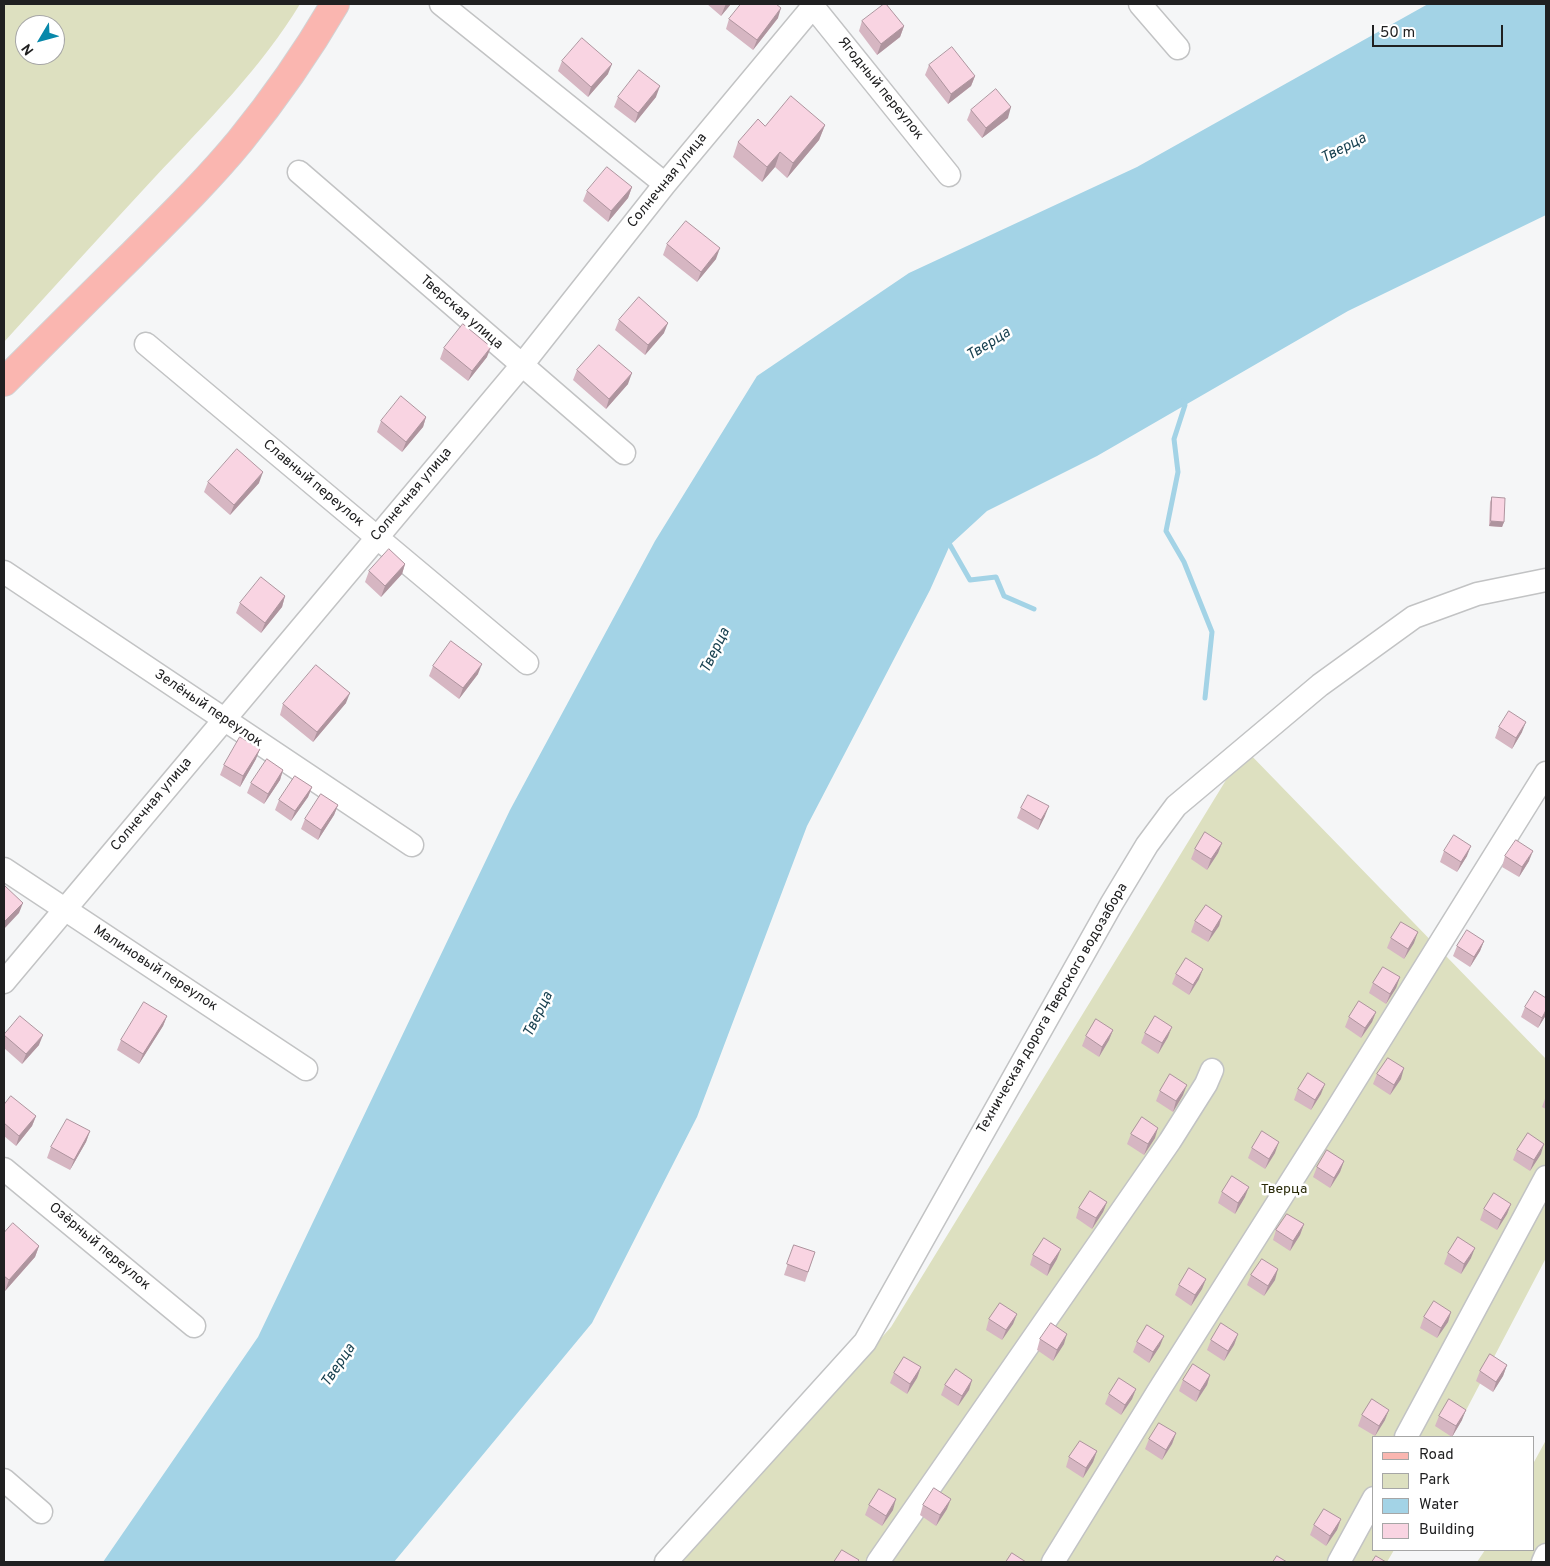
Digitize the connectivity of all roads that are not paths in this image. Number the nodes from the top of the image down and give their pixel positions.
1 (335, 4) edge
2 (441, 4) edge
3 (813, 4) edge
4 (1140, 4) edge
5 (1178, 48) dead end
6 (298, 172) dead end
7 (949, 175) dead end
8 (665, 184) junction
9 (146, 344) dead end
10 (522, 365) junction
11 (4, 382) edge
12 (624, 453) dead end
13 (377, 538) junction
14 (4, 572) edge
15 (1546, 580) edge
16 (527, 663) dead end
17 (224, 719) junction
18 (1546, 773) edge
19 (412, 845) dead end
20 (4, 869) edge
21 (65, 909) junction
22 (4, 982) edge
23 (306, 1069) dead end
24 (1212, 1070) dead end
25 (4, 1169) edge
26 (1546, 1177) edge
27 (194, 1326) dead end
28 (1407, 1436) edge
29 (4, 1480) edge
30 (1372, 1502) edge
31 (41, 1512) dead end
32 (1546, 1555) edge
33 (666, 1562) edge
34 (878, 1562) edge
35 (1053, 1562) edge
36 (1339, 1562) edge
37 (1542, 1562) edge

1 - 11 main road
2 - 8 street
3 - 7 street, Ягодный переулок
3 - 8 street, Солнечная улица
4 - 5 street
6 - 10 street, Тверская улица
8 - 10 street, Солнечная улица
9 - 13 street, Славный переулок
10 - 12 street, Тверская улица
10 - 13 street, Солнечная улица
13 - 16 street, Славный переулок
13 - 17 street, Солнечная улица
14 - 17 street, Зелёный переулок
15 - 33 street, Техническая дорога Тверского водозабора
17 - 19 street, Зелёный переулок
17 - 21 street, Солнечная улица
18 - 35 street
20 - 21 street, Малиновый переулок
21 - 22 street, Солнечная улица
21 - 23 street, Малиновый переулок
24 - 34 street
25 - 27 street, Озёрный переулок
26 - 28 street
29 - 31 street
30 - 36 street
32 - 37 street

